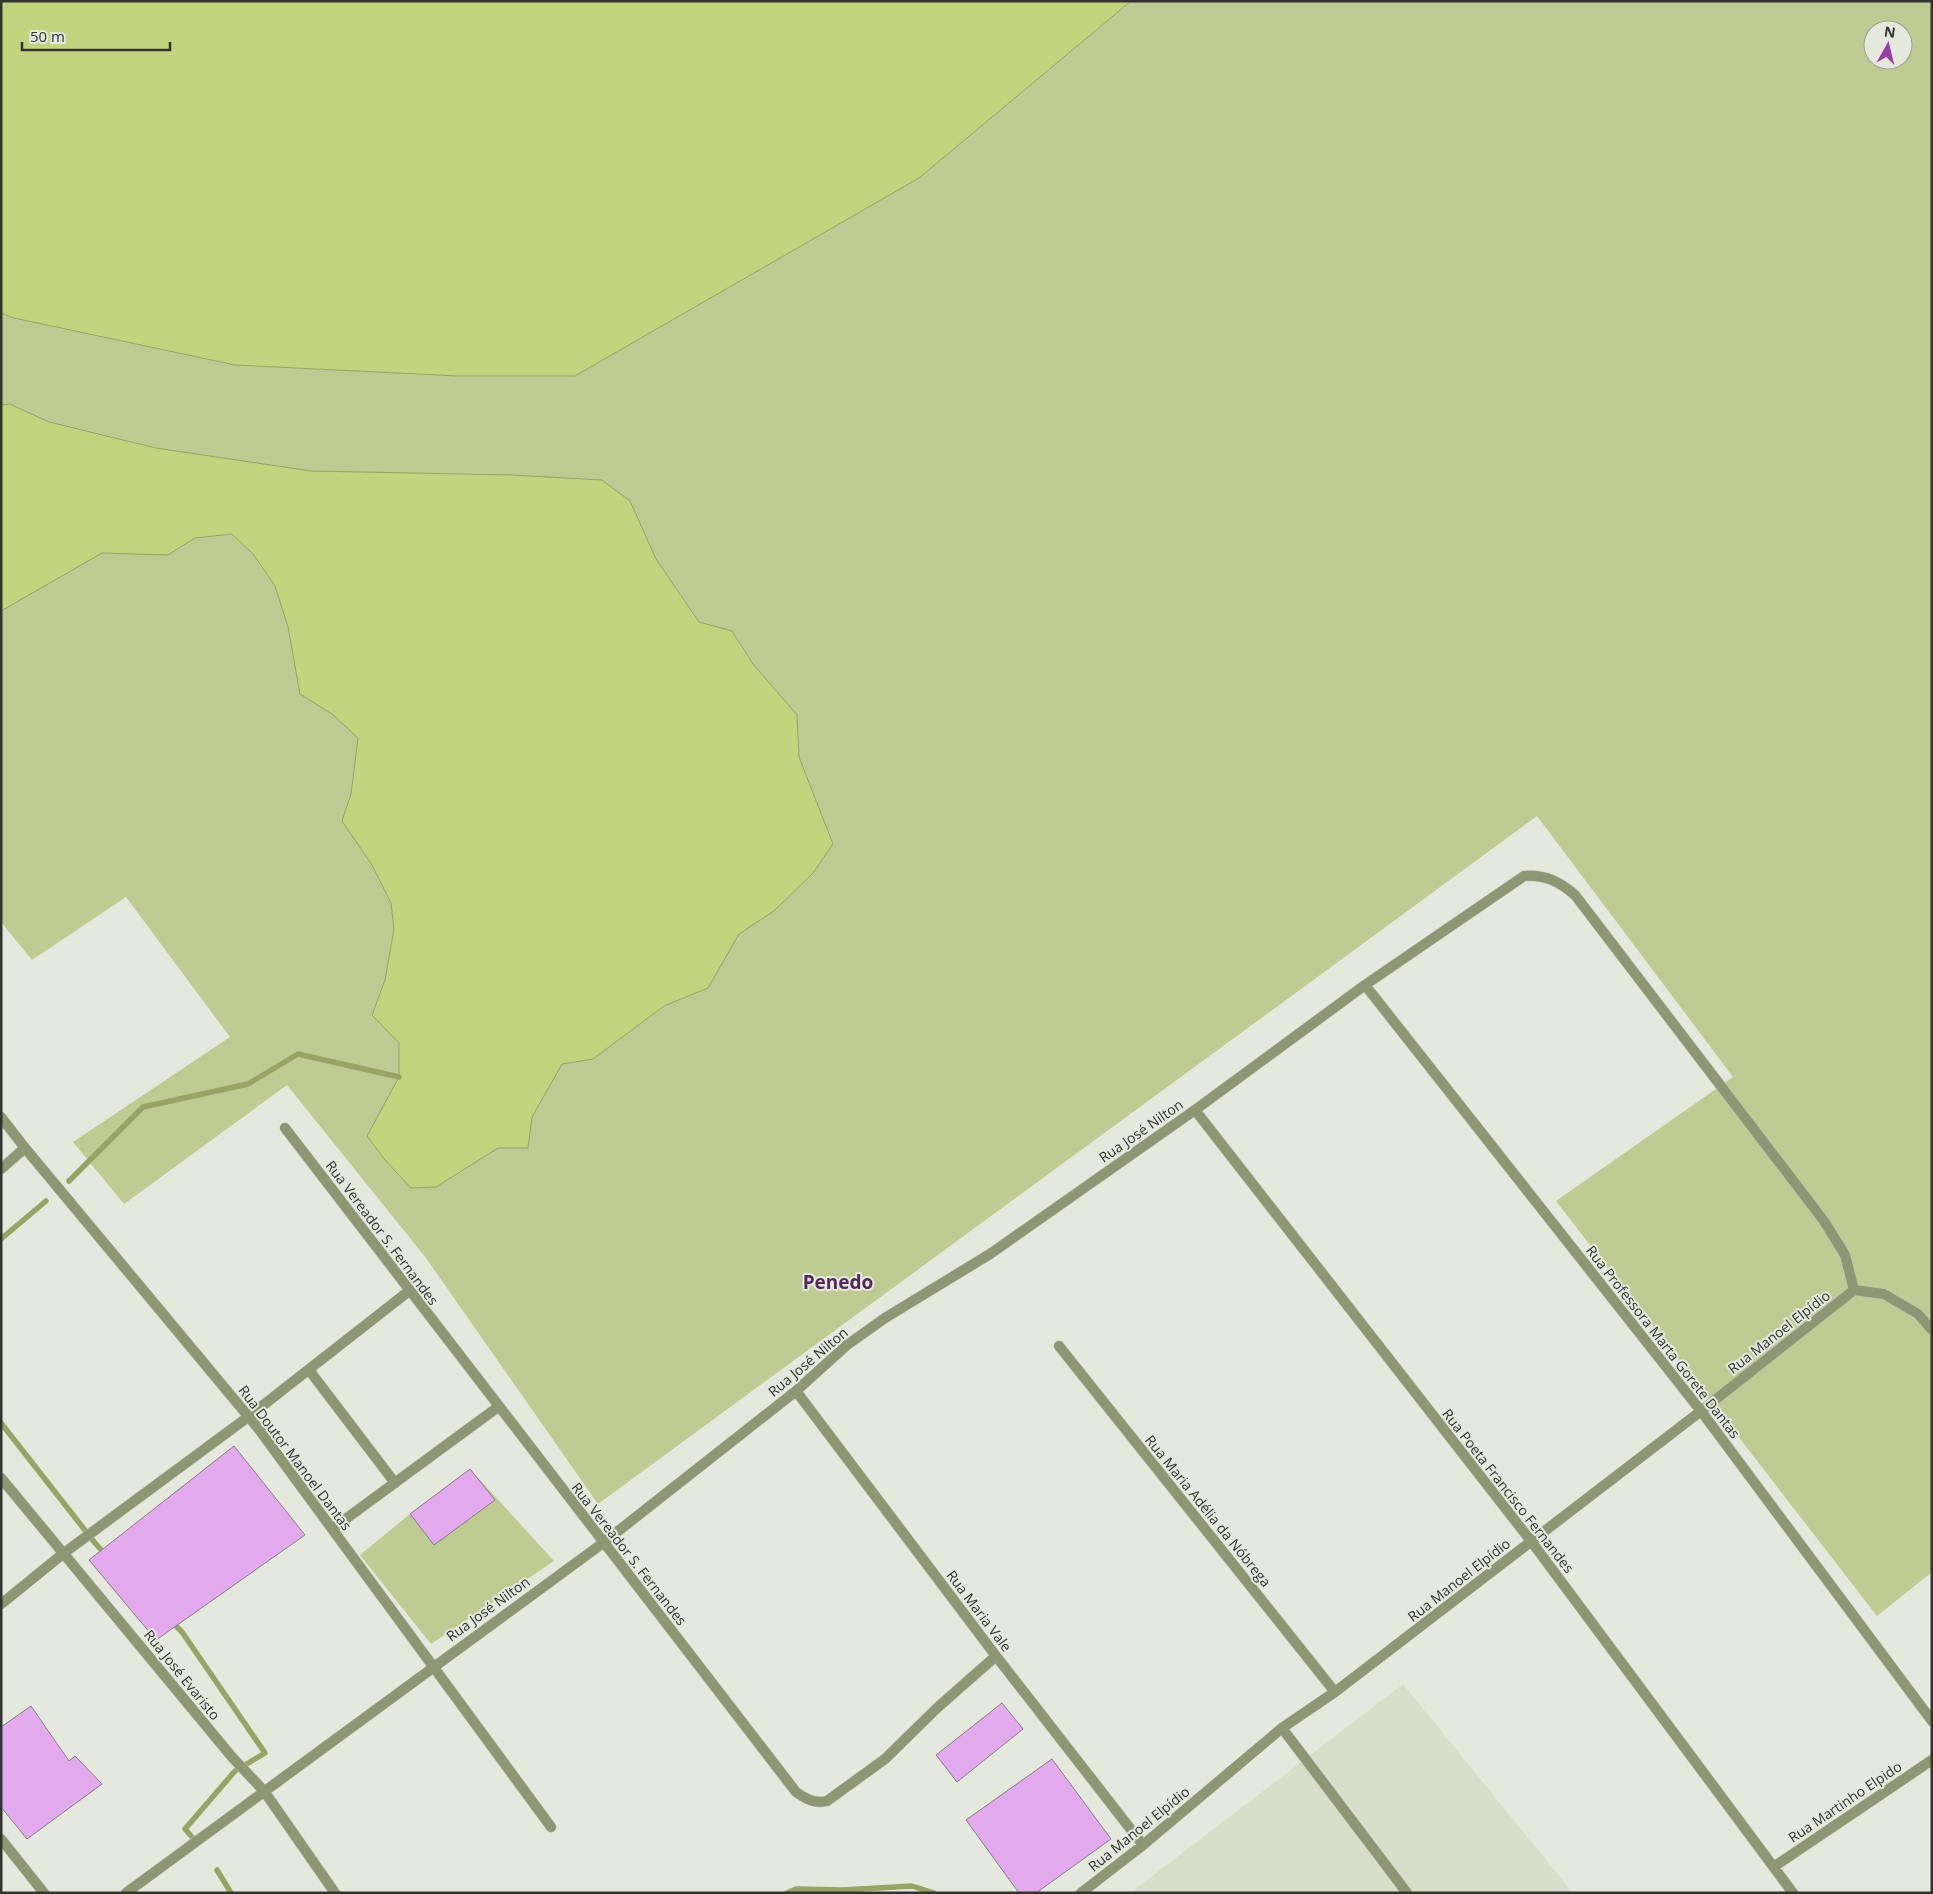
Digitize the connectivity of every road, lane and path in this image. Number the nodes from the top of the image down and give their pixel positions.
1 (1365, 985) junction
2 (1195, 1110) junction
3 (1, 1117) edge
4 (284, 1128) dead end
5 (25, 1148) junction
6 (1, 1169) edge
7 (1854, 1290) junction
8 (410, 1291) junction
9 (1932, 1330) edge
10 (1059, 1346) dead end
11 (309, 1370) junction
12 (796, 1391) junction
13 (498, 1407) junction
14 (1701, 1411) junction
15 (248, 1417) junction
16 (1, 1478) edge
17 (395, 1483) junction
18 (332, 1529) junction
19 (1531, 1541) junction
20 (603, 1543) junction
21 (64, 1553) junction
22 (1, 1604) edge
23 (996, 1656) junction
24 (432, 1667) junction
25 (1335, 1692) junction
26 (1932, 1721) edge
27 (1282, 1728) junction
28 (1932, 1760) edge
29 (264, 1791) junction
30 (551, 1827) dead end
31 (1, 1839) edge
32 (1143, 1845) junction
33 (1775, 1866) junction
34 (44, 1893) edge
35 (126, 1893) edge
36 (335, 1893) edge
37 (1082, 1893) edge
38 (1407, 1893) edge
39 (1793, 1893) edge

1 - 2 street, Rua José Nilton
1 - 7 street, Rua José Nilton
1 - 14 street, Rua Professora Marta Gorete Dantas
2 - 12 street, Rua José Nilton
2 - 19 street, Rua Poeta Francisco Fernandes
3 - 5 street, Rua Doutor Manoel Dantas
4 - 8 street, Rua Vereador S. Fernandes
5 - 6 street
5 - 15 street, Rua Doutor Manoel Dantas
7 - 9 street
7 - 14 street, Rua Manoel Elpídio
8 - 11 street
8 - 13 street, Rua Vereador S. Fernandes
10 - 25 street, Rua Maria Adélia da Nóbrega
11 - 15 street
11 - 17 street
12 - 20 street, Rua José Nilton
12 - 23 street, Rua Maria Vale
13 - 17 street
13 - 20 street, Rua Vereador S. Fernandes
14 - 19 street, Rua Manoel Elpídio
14 - 26 street, Rua Professora Marta Gorete Dantas
15 - 18 street, Rua Doutor Manoel Dantas
15 - 21 street
16 - 21 street, Rua José Evaristo
17 - 18 street
18 - 24 street, Rua Doutor Manoel Dantas
19 - 25 street, Rua Manoel Elpídio
19 - 33 street, Rua Poeta Francisco Fernandes
20 - 23 street, Rua Vereador S. Fernandes
20 - 24 street, Rua José Nilton
21 - 22 street
21 - 29 street, Rua José Evaristo
23 - 32 street, Rua Maria Vale
24 - 29 street, Rua José Nilton
24 - 30 street, Rua Doutor Manoel Dantas
25 - 27 street, Rua Manoel Elpídio
27 - 32 street, Rua Manoel Elpídio
27 - 38 street
28 - 33 street, Rua Martinho Elpido
29 - 35 street, Rua José Nilton
29 - 36 street, Rua José Evaristo
31 - 34 street
32 - 37 street, Rua Manoel Elpídio
33 - 39 street, Rua Poeta Francisco Fernandes

